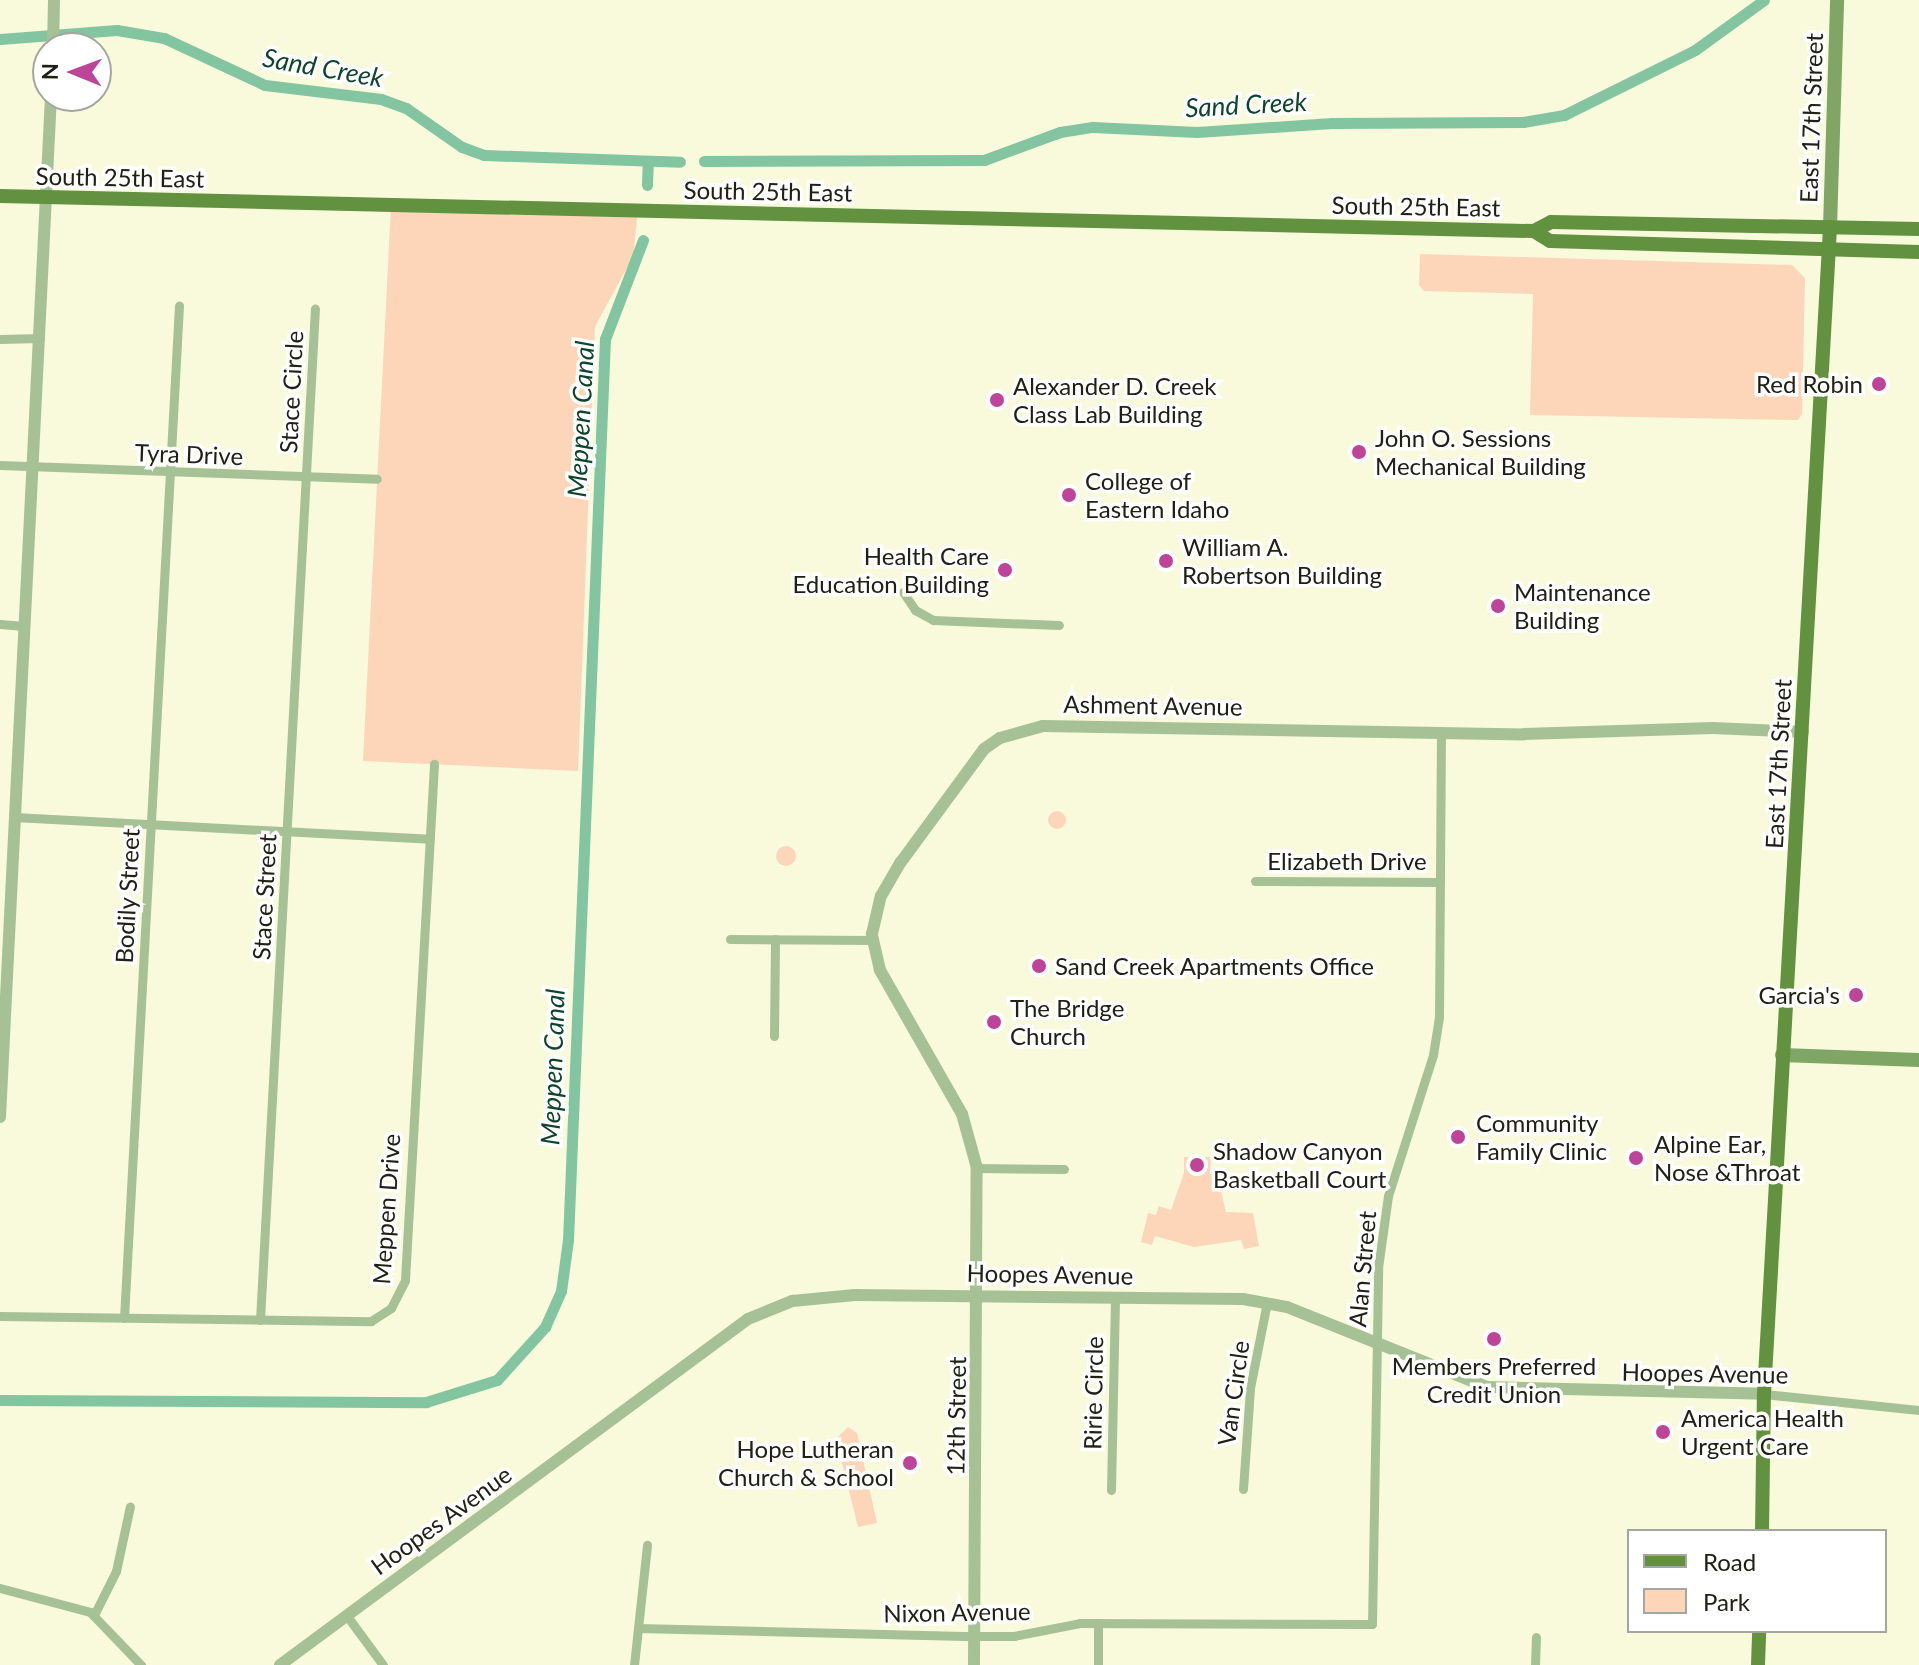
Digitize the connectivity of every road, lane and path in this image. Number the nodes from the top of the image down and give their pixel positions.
1 (54, 0) edge
2 (1837, 0) edge
3 (53, 32) edge
4 (51, 112) edge
5 (0, 196) edge
6 (49, 198) junction
7 (1830, 227) junction
8 (1919, 229) edge
9 (1534, 231) junction
10 (1829, 250) junction
11 (1919, 252) edge
12 (179, 305) dead end
13 (315, 308) dead end
14 (40, 338) junction
15 (0, 339) edge
16 (0, 465) edge
17 (33, 467) junction
18 (171, 475) junction
19 (307, 477) junction
20 (377, 479) dead end
21 (903, 592) dead end
22 (0, 624) edge
23 (1059, 625) dead end
24 (24, 626) junction
25 (1803, 732) junction
26 (1441, 733) junction
27 (434, 764) dead end
28 (14, 817) junction
29 (150, 823) junction
30 (287, 830) junction
31 (429, 839) junction
32 (1255, 881) dead end
33 (1440, 882) junction
34 (730, 939) dead end
35 (775, 939) junction
36 (873, 940) junction
37 (774, 1036) dead end
38 (1782, 1055) junction
39 (1919, 1060) edge
40 (0, 1117) edge
41 (977, 1168) junction
42 (1064, 1169) dead end
43 (979, 1295) junction
44 (1115, 1297) junction
45 (1267, 1302) junction
46 (0, 1316) edge
47 (124, 1318) junction
48 (260, 1320) junction
49 (1376, 1345) junction
50 (1764, 1394) junction
51 (1919, 1410) edge
52 (1243, 1489) dead end
53 (1111, 1490) dead end
54 (130, 1506) dead end
55 (1762, 1529) edge
56 (647, 1545) dead end
57 (0, 1588) edge
58 (94, 1615) junction
59 (347, 1616) junction
60 (1098, 1623) junction
61 (1372, 1624) joint
62 (638, 1628) junction
63 (1759, 1633) edge
64 (974, 1636) junction
65 (1536, 1637) dead end
66 (141, 1665) edge
67 (280, 1665) edge
68 (383, 1665) edge
69 (634, 1665) edge
70 (974, 1665) edge
71 (1098, 1665) edge
72 (1535, 1665) edge
73 (1758, 1665) edge

1 - 3 street
2 - 7 main road, East 17th Street
4 - 6 street
5 - 6 main road, South 25th East
6 - 9 main road, South 25th East
6 - 14 street
7 - 8 main road, South 25th East
7 - 9 main road, South 25th East
7 - 10 main road, East 17th Street
9 - 10 main road, South 25th East
10 - 11 main road, South 25th East
10 - 25 main road, East 17th Street
12 - 18 street, Bodily Street
13 - 19 street, Stace Circle
14 - 15 street
14 - 17 street
16 - 17 street, Tyra Drive
17 - 18 street, Tyra Drive
17 - 24 street
18 - 19 street, Tyra Drive
18 - 29 street, Bodily Street
19 - 20 street, Tyra Drive
19 - 30 street, Stace Street
21 - 23 street
22 - 24 street
24 - 28 street
25 - 26 street, Ashment Avenue
25 - 38 main road, East 17th Street
26 - 33 street, Alan Street
26 - 36 street, Ashment Avenue
27 - 31 street, Meppen Drive
28 - 29 street
28 - 40 street
29 - 30 street
29 - 47 street, Bodily Street
30 - 31 street
30 - 48 street, Stace Street
31 - 48 street, Meppen Drive
32 - 33 street, Elizabeth Drive
33 - 49 street, Alan Street
34 - 35 street
35 - 36 street
35 - 37 street
36 - 41 street, Ashment Avenue
38 - 39 main road
38 - 50 main road, East 17th Street
41 - 42 street
41 - 43 street, 12th Street
43 - 44 street, Hoopes Avenue
43 - 59 street, Hoopes Avenue
43 - 64 street, 12th Street
44 - 45 street, Hoopes Avenue
44 - 53 street, Ririe Circle
45 - 49 street, Hoopes Avenue
45 - 52 street, Van Circle
46 - 47 street, Meppen Drive
47 - 48 street, Meppen Drive
49 - 50 street, Hoopes Avenue
49 - 61 street, Alan Street
50 - 51 street, Hoopes Avenue
50 - 55 main road, East 17th Street
54 - 58 street
56 - 62 street
57 - 58 street
58 - 66 street
59 - 67 street, Hoopes Avenue
59 - 68 street
60 - 61 street, Nixon Avenue
60 - 64 street, Nixon Avenue
60 - 71 street
62 - 64 street, Nixon Avenue
62 - 69 street
63 - 73 main road
64 - 70 street, 12th Street
65 - 72 street

